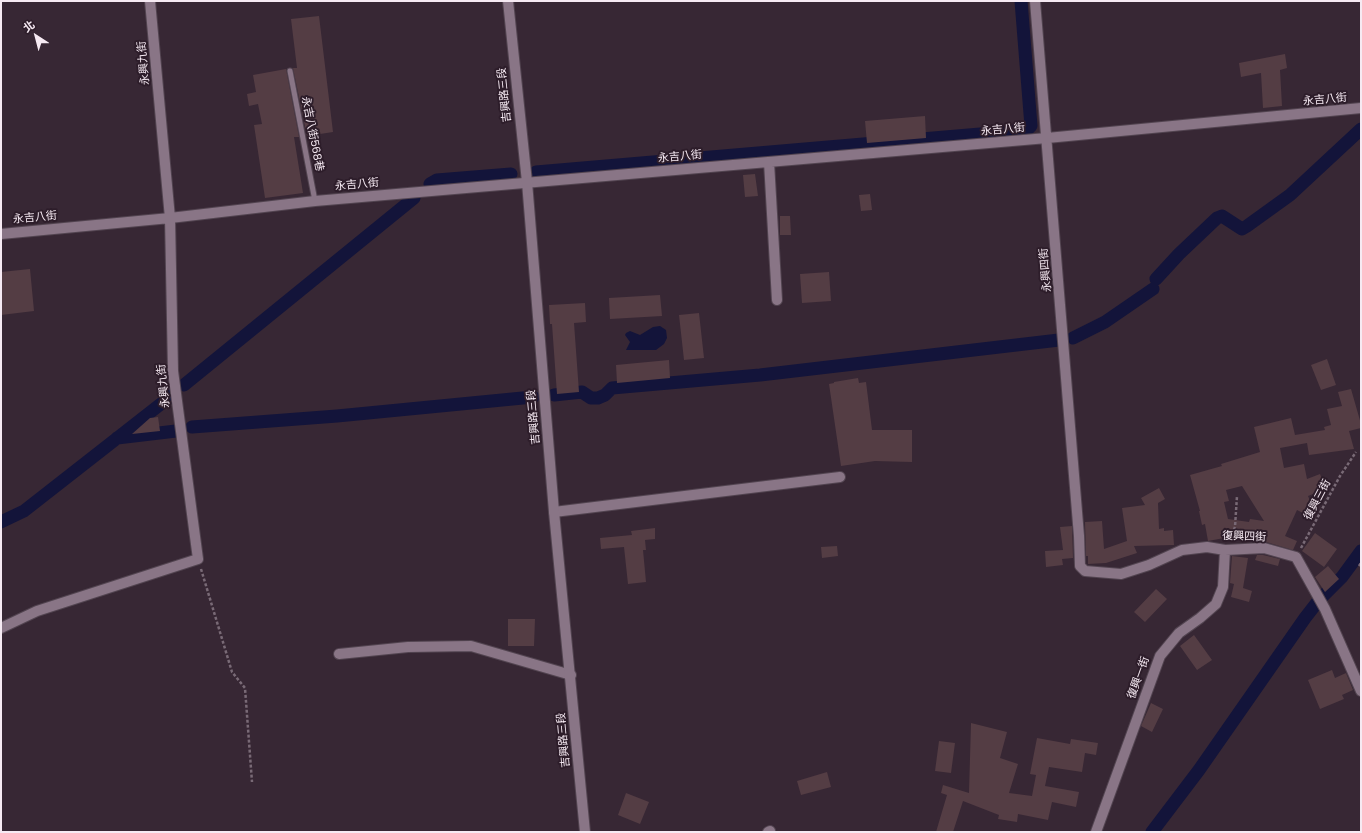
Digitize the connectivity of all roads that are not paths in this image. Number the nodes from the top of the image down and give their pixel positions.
1 (150, 1) edge
2 (508, 1) edge
3 (1035, 1) edge
4 (290, 70) dead end
5 (1361, 108) edge
6 (1047, 138) junction
7 (769, 162) junction
8 (527, 182) junction
9 (315, 201) junction
10 (170, 218) junction
11 (1, 234) edge
12 (777, 300) dead end
13 (840, 477) dead end
14 (554, 512) junction
15 (1079, 536) joint
16 (1225, 550) junction
17 (1, 628) edge
18 (339, 654) dead end
19 (571, 675) junction
20 (1361, 691) edge
21 (585, 832) edge
22 (1096, 832) edge

1 - 10 street, 永興九街
2 - 8 street, 吉興路三段
3 - 6 street, 永興四街
4 - 9 lane, 永吉八街568巷
5 - 6 street, 永吉八街
6 - 7 street, 永吉八街
6 - 15 street, 永興四街
7 - 8 street, 永吉八街
7 - 12 street
8 - 9 street, 永吉八街
8 - 14 street, 吉興路三段
9 - 10 street, 永吉八街
10 - 11 street, 永吉八街
10 - 17 street, 永興九街
13 - 14 street
14 - 19 street, 吉興路三段
15 - 16 street, 復興四街
16 - 20 street, 復興四街
16 - 22 street, 復興一街
18 - 19 street
19 - 21 street, 吉興路三段

